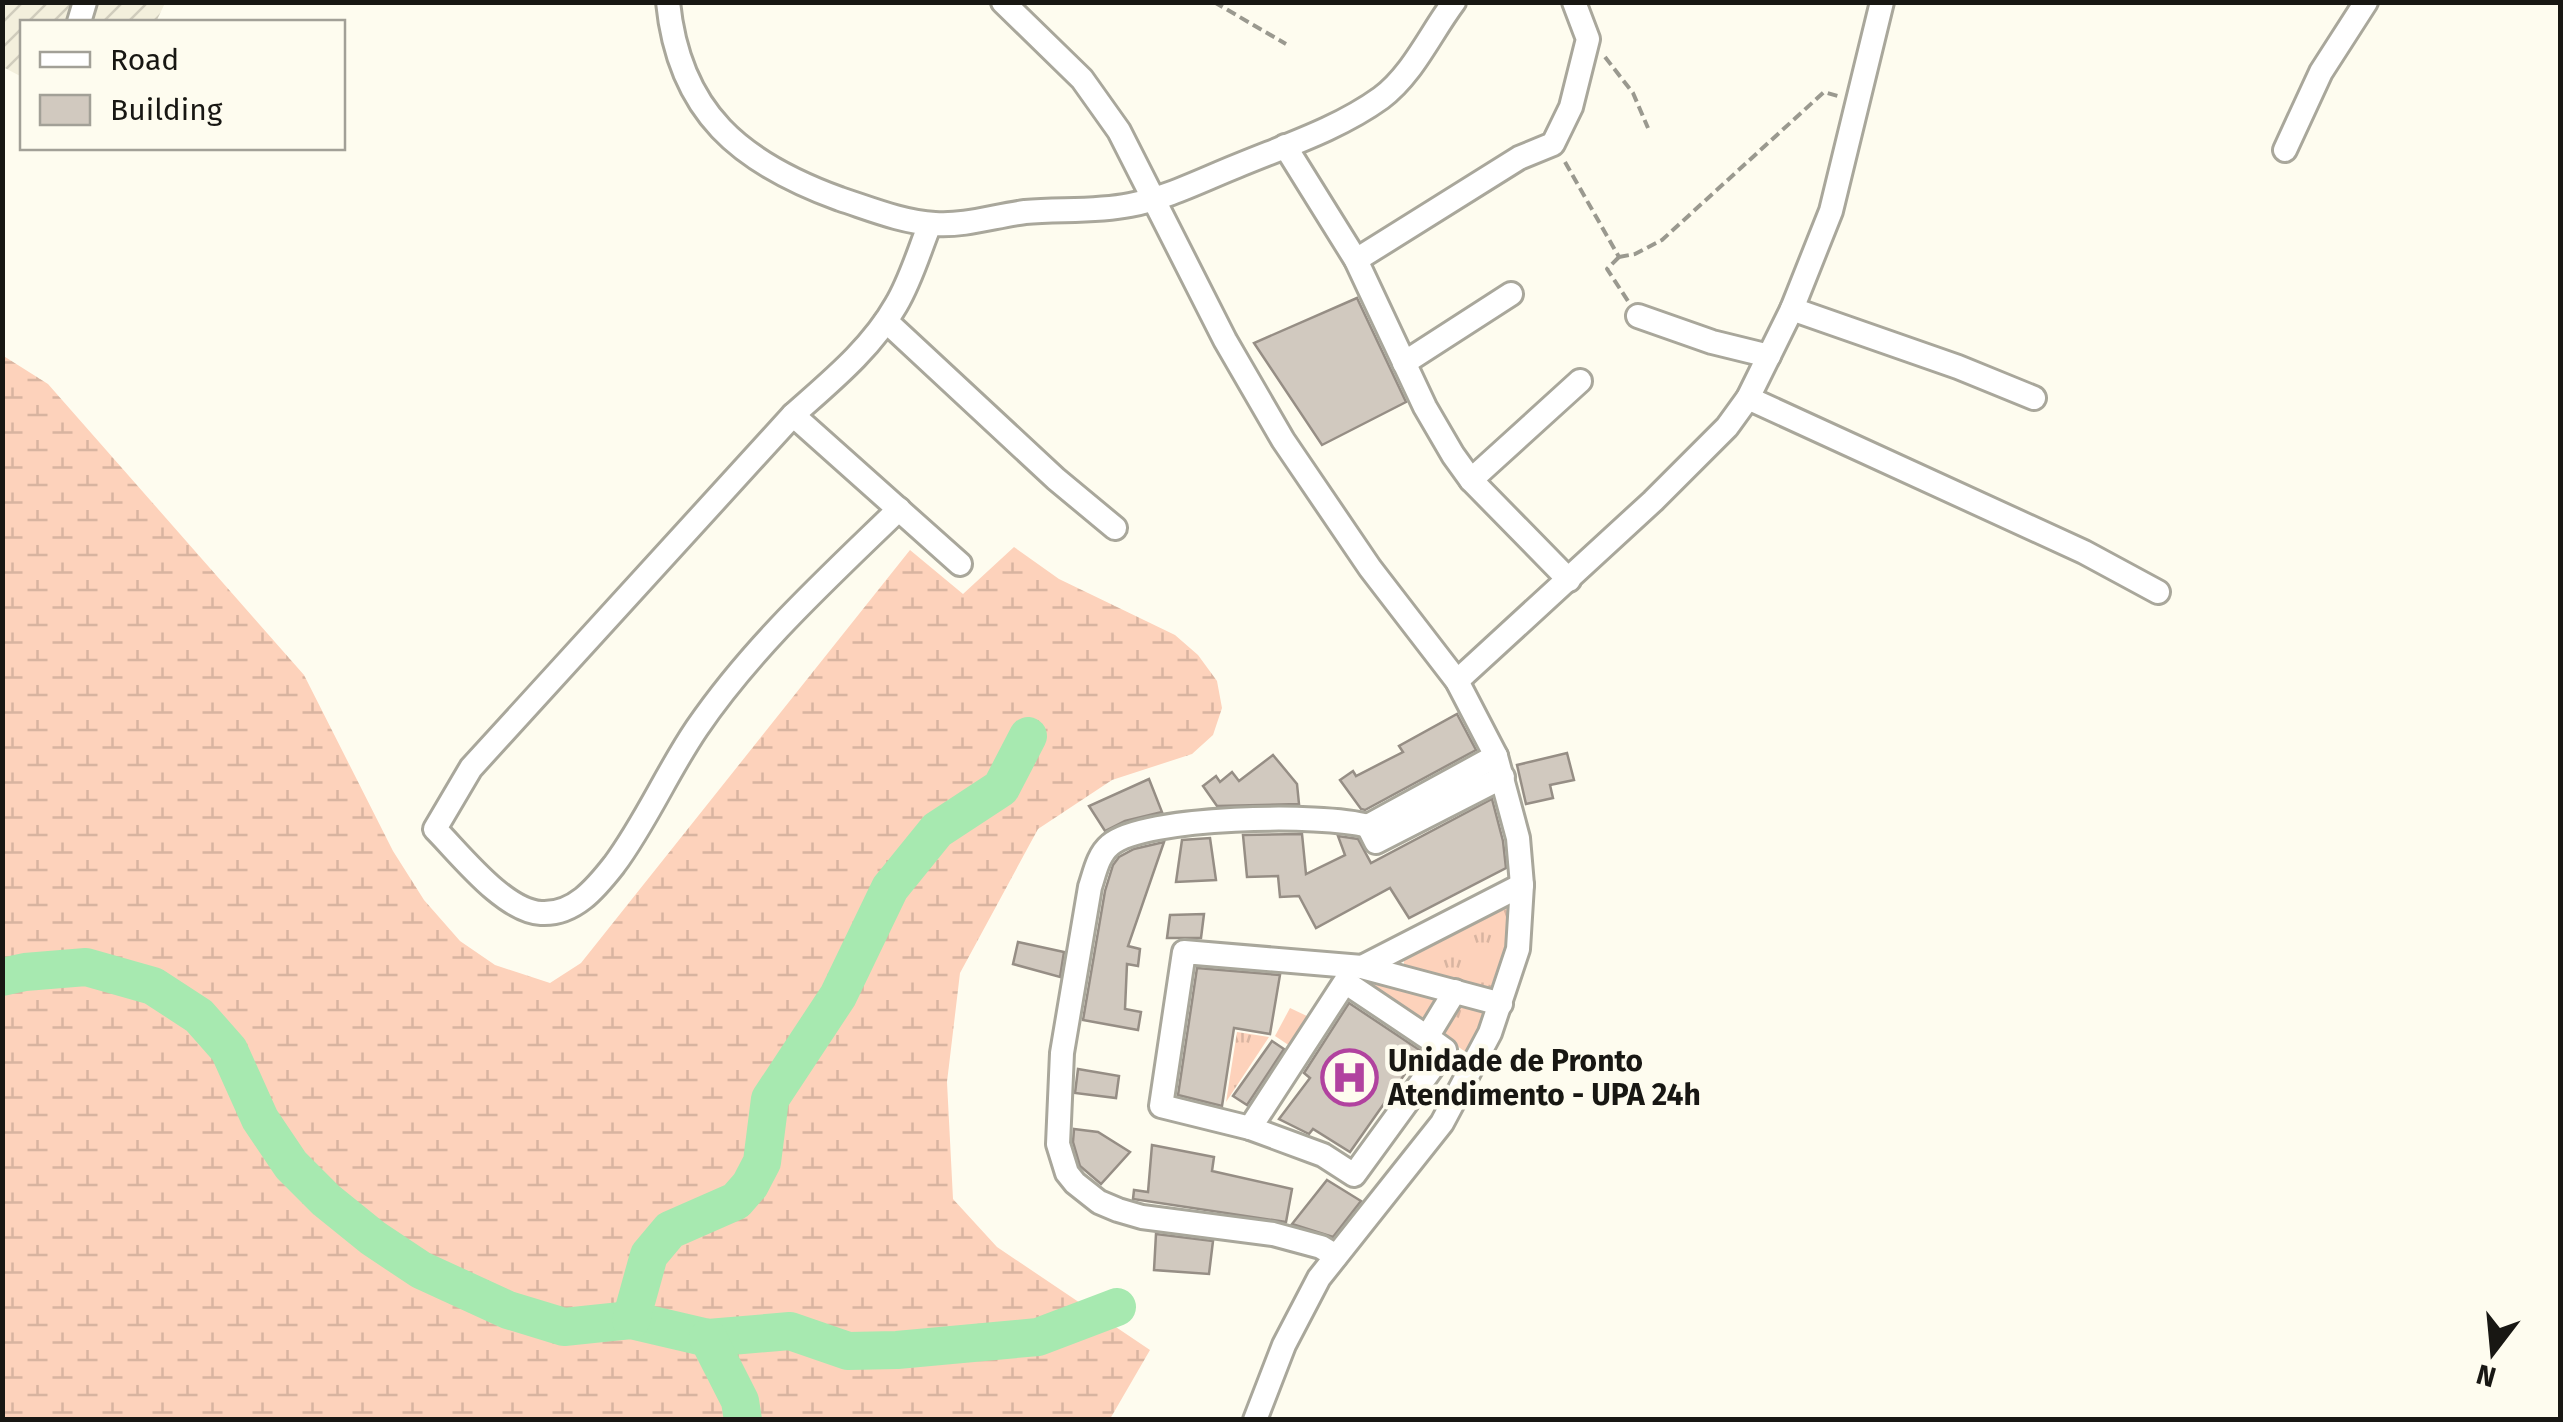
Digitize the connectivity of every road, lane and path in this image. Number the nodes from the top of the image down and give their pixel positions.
1 (668, 2) edge
2 (1003, 2) edge
3 (1214, 2) edge
4 (1454, 2) edge
5 (1574, 2) edge
6 (1882, 2) edge
7 (2366, 2) edge
8 (1588, 39) junction
9 (1286, 44) dead end
10 (1859, 103) junction
11 (1648, 128) dead end
12 (1552, 144) junction
13 (1286, 146) junction
14 (2285, 150) dead end
15 (1153, 200) junction
16 (930, 224) junction
17 (1619, 257) junction
18 (1356, 260) junction
19 (1511, 294) dead end
20 (1792, 308) junction
21 (1638, 316) joint
22 (886, 321) junction
23 (1769, 356) junction
24 (1404, 363) junction
25 (1580, 382) dead end
26 (1748, 398) junction
27 (2034, 398) dead end
28 (793, 415) junction
29 (1471, 480) junction
30 (898, 509) junction
31 (1115, 528) dead end
32 (960, 564) dead end
33 (1570, 580) junction
34 (2158, 592) dead end
35 (1456, 680) junction
36 (1499, 767) junction
37 (1522, 885) junction
38 (1362, 967) junction
39 (1455, 991) junction
40 (1501, 1004) junction
41 (1427, 1038) junction
42 (1250, 1128) junction
43 (1373, 1148) junction
44 (1404, 1173) junction
45 (1336, 1256) junction
46 (1255, 1420) edge

1 - 16 street
2 - 15 street
3 - 9 path
4 - 13 street
5 - 8 street
6 - 10 street
7 - 14 street
8 - 11 path
8 - 12 street
10 - 17 path
10 - 20 street
12 - 17 path
12 - 18 street
13 - 15 street
13 - 18 street
15 - 16 street
15 - 35 street
16 - 22 street
17 - 21 path
18 - 24 street
19 - 24 street
20 - 23 street
20 - 27 street
21 - 23 street
22 - 28 street
22 - 31 street
23 - 26 street
24 - 29 street
25 - 29 street
26 - 33 street
26 - 34 street
28 - 30 street
28 - 30 street
29 - 33 street
30 - 32 street
33 - 35 street
35 - 36 street
36 - 37 street
36 - 45 street
37 - 38 street
37 - 40 street
38 - 39 street
38 - 42 street
39 - 40 street
39 - 41 street
40 - 44 street
41 - 42 street
41 - 43 street
42 - 43 street
43 - 44 street
44 - 45 street
45 - 46 street

